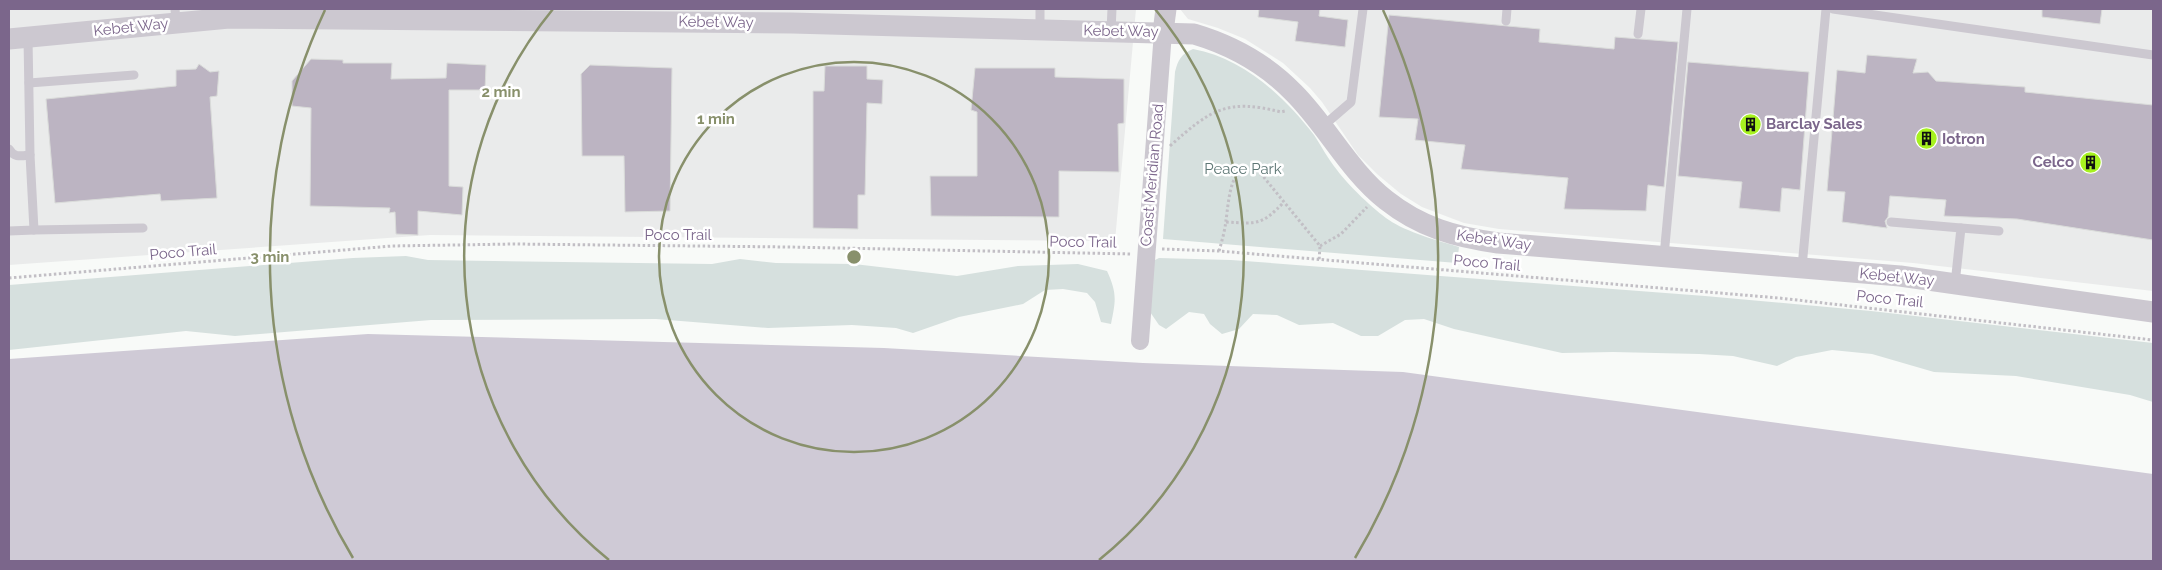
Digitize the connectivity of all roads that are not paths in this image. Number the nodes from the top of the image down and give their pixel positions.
1 (1112, 9) edge
2 (1166, 9) edge
3 (1363, 9) edge
4 (1507, 9) edge
5 (1641, 9) edge
6 (1687, 9) edge
7 (1826, 9) edge
8 (1833, 9) edge
9 (229, 14) edge
10 (373, 14) edge
11 (176, 16) edge
12 (792, 16) edge
13 (1040, 19) edge
14 (1506, 21) dead end
15 (1111, 31) junction
16 (1163, 32) junction
17 (1638, 34) dead end
18 (18, 39) edge
19 (2153, 56) edge
20 (134, 75) dead end
21 (29, 83) junction
22 (1322, 126) junction
23 (9, 149) edge
24 (30, 155) junction
25 (1891, 222) dead end
26 (143, 228) dead end
27 (1961, 228) junction
28 (34, 230) junction
29 (9, 231) edge
30 (1999, 231) dead end
31 (1664, 256) junction
32 (1802, 268) junction
33 (1955, 284) junction
34 (2153, 312) edge
35 (1140, 341) dead end

1 - 15 lane
2 - 16 street, Coast Meridian Road
3 - 22 lane
4 - 14 lane
5 - 17 lane
6 - 31 lane
7 - 32 lane
8 - 19 lane
9 - 10 street, Kebet Way
9 - 11 street, Kebet Way
10 - 12 street, Kebet Way
11 - 18 street, Kebet Way
12 - 13 street, Kebet Way
13 - 15 street, Kebet Way
15 - 16 street, Kebet Way
16 - 22 street, Kebet Way
16 - 35 street, Coast Meridian Road
18 - 21 lane
20 - 21 lane
21 - 24 lane
22 - 31 street, Kebet Way
23 - 24 lane
24 - 28 lane
25 - 27 lane
26 - 28 lane
27 - 30 lane
27 - 33 lane
28 - 29 lane
31 - 32 street, Kebet Way
32 - 33 street, Kebet Way
33 - 34 street, Kebet Way

